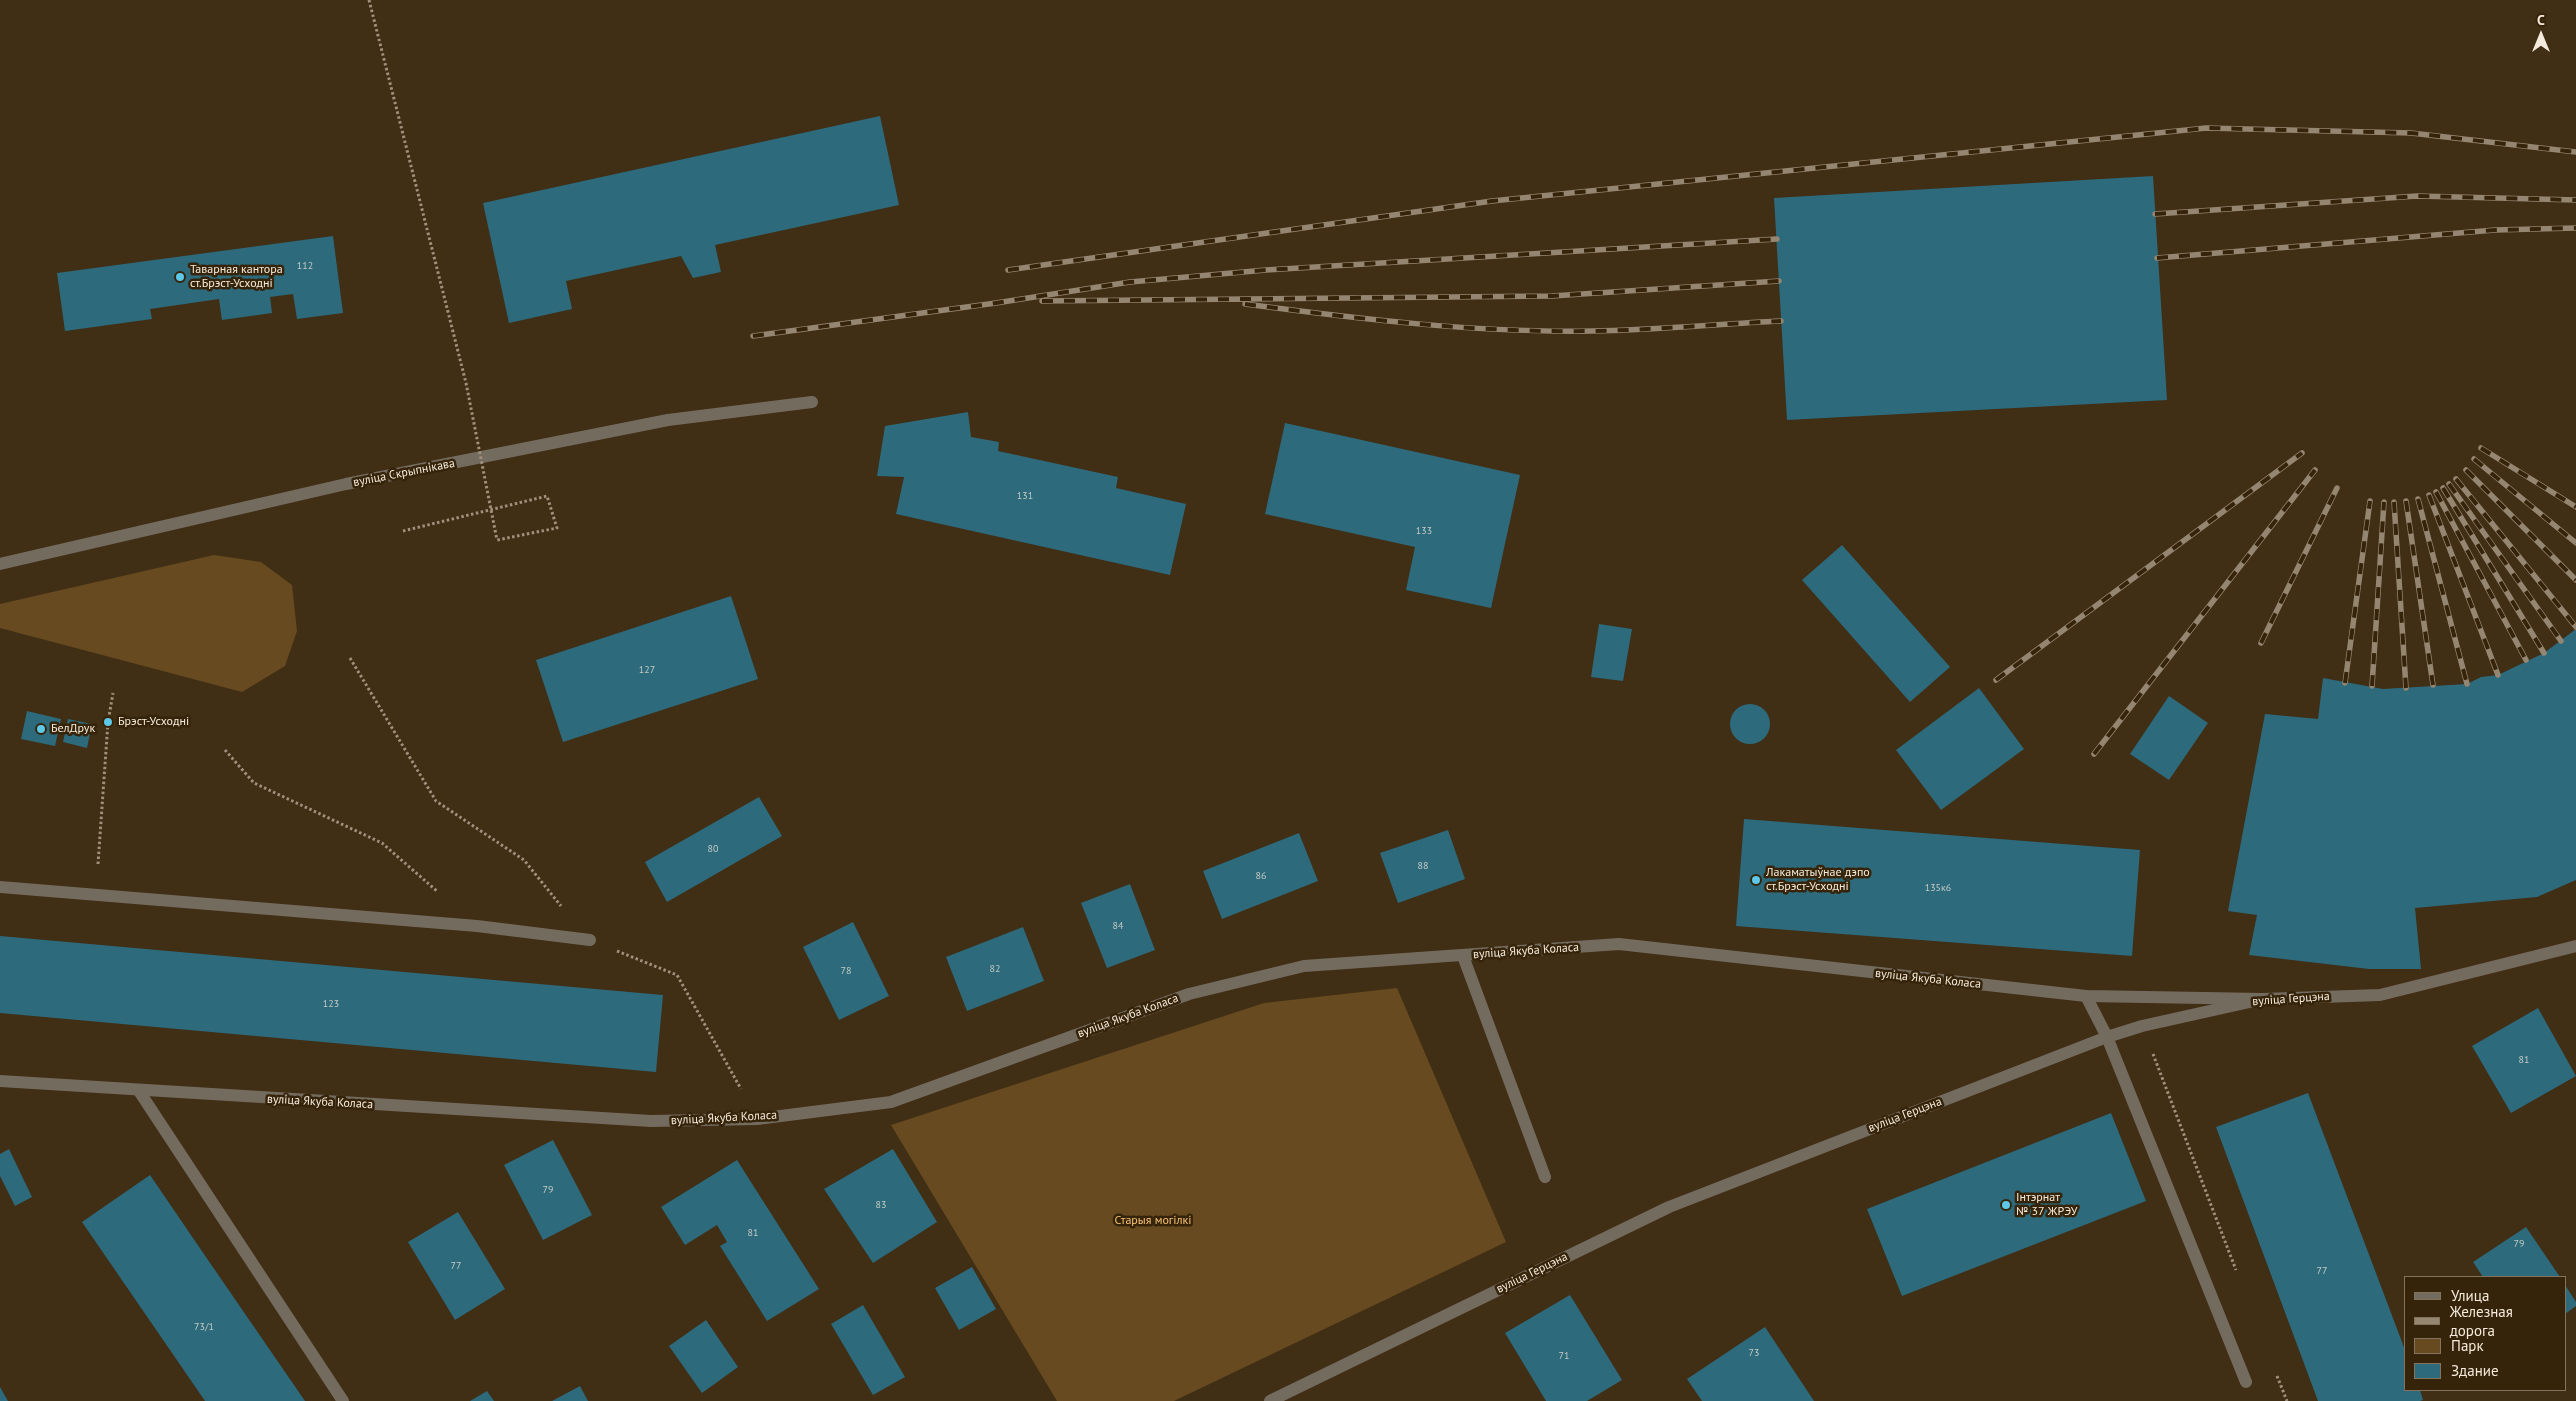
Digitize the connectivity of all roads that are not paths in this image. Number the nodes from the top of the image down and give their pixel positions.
1 (812, 402) dead end
2 (0, 564) edge
3 (0, 887) edge
4 (590, 940) road end
5 (2576, 946) edge
6 (1463, 956) junction
7 (2086, 996) junction
8 (2263, 999) junction
9 (2107, 1038) junction
10 (0, 1081) edge
11 (139, 1091) junction
12 (1544, 1177) dead end
13 (2246, 1382) dead end
14 (343, 1401) edge
15 (1270, 1401) edge

1 - 2 street, вуліца Скрыпнікава
3 - 4 street
5 - 8 street, вуліца Герцэна
6 - 7 street, вуліца Якуба Коласа
6 - 11 street, вуліца Якуба Коласа
6 - 12 street
7 - 8 street, вуліца Якуба Коласа
7 - 9 street
8 - 9 street, вуліца Герцэна
9 - 13 street
9 - 15 street, вуліца Герцэна
10 - 11 street, вуліца Якуба Коласа
11 - 14 street

